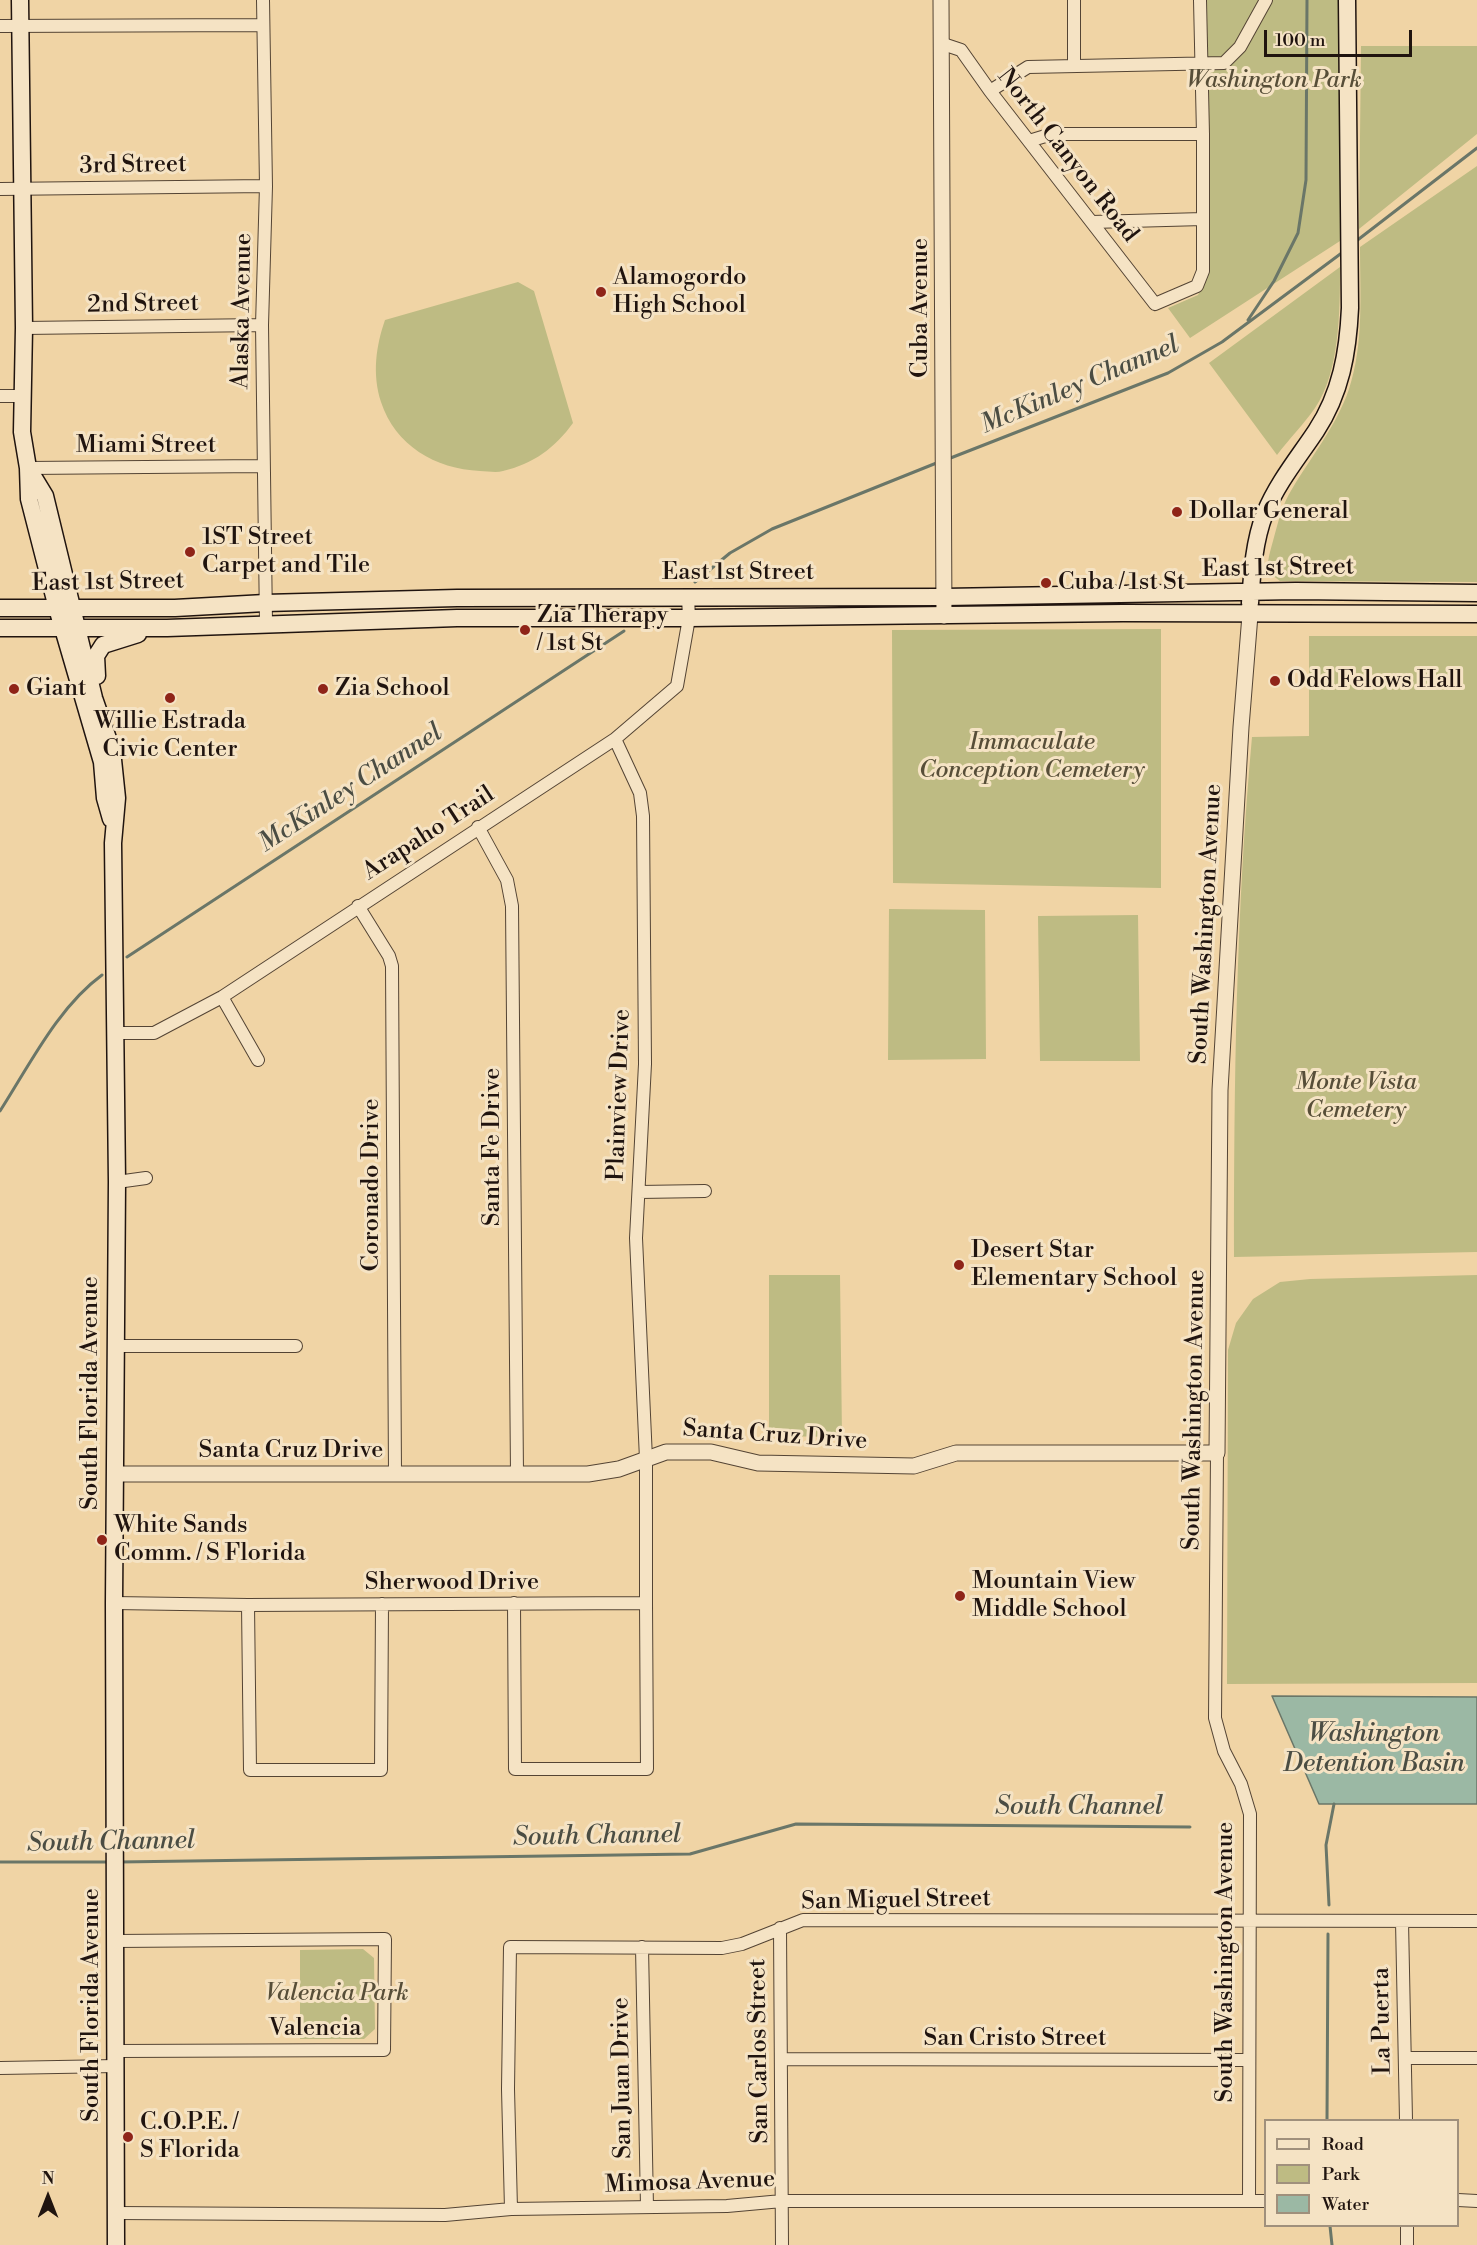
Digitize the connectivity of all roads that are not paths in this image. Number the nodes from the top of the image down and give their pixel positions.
1 (20, 0) edge
2 (263, 0) edge
3 (941, 0) edge
4 (1074, 0) edge
5 (1200, 0) edge
6 (1266, 0) edge
7 (1347, 0) edge
8 (263, 25) junction
9 (0, 26) edge
10 (21, 26) junction
11 (940, 43) junction
12 (1200, 63) junction
13 (1074, 65) junction
14 (990, 91) junction
15 (1203, 134) junction
16 (1029, 141) junction
17 (266, 186) junction
18 (22, 188) junction
19 (0, 189) edge
20 (1203, 219) junction
21 (1092, 222) junction
22 (262, 325) junction
23 (24, 328) junction
24 (0, 396) edge
25 (24, 396) junction
26 (263, 466) junction
27 (28, 468) junction
28 (1251, 593) junction
29 (1477, 593) edge
30 (688, 597) junction
31 (813, 597) junction
32 (944, 597) junction
33 (265, 603) junction
34 (65, 608) junction
35 (0, 609) edge
36 (1477, 614) edge
37 (1250, 615) junction
38 (944, 616) junction
39 (812, 617) junction
40 (689, 618) junction
41 (266, 623) junction
42 (0, 628) edge
43 (71, 628) junction
44 (167, 628) junction
45 (615, 739) junction
46 (112, 750) junction
47 (478, 827) junction
48 (114, 829) junction
49 (358, 906) junction
50 (222, 997) junction
51 (115, 1033) junction
52 (258, 1060) dead end
53 (146, 1178) dead end
54 (117, 1182) junction
55 (705, 1191) dead end
56 (639, 1192) junction
57 (115, 1346) junction
58 (296, 1346) dead end
59 (1217, 1453) junction
60 (646, 1459) junction
61 (395, 1473) junction
62 (517, 1473) junction
63 (115, 1474) junction
64 (114, 1603) junction
65 (513, 1603) junction
66 (646, 1603) junction
67 (382, 1604) junction
68 (248, 1605) junction
69 (1251, 1920) junction
70 (1402, 1921) junction
71 (1477, 1921) edge
72 (780, 1928) junction
73 (115, 1941) junction
74 (642, 1947) junction
75 (117, 2058) junction
76 (1405, 2058) junction
77 (1477, 2058) edge
78 (781, 2060) junction
79 (1249, 2060) junction
80 (0, 2068) edge
81 (1406, 2119) edge
82 (1459, 2200) edge
83 (782, 2201) junction
84 (1249, 2201) junction
85 (1264, 2201) edge
86 (1477, 2201) edge
87 (646, 2207) junction
88 (511, 2209) junction
89 (117, 2213) junction
90 (1407, 2227) edge
91 (116, 2245) edge
92 (782, 2245) edge
93 (1407, 2245) edge

1 - 10 main road
2 - 8 street, Alaska Avenue
3 - 11 street, Cuba Avenue
4 - 13 street
5 - 12 street
6 - 12 street
7 - 28 main road
8 - 10 street
8 - 17 street, Alaska Avenue
9 - 10 street
10 - 18 main road
11 - 14 street, North Canyon Road
11 - 32 street, Cuba Avenue
12 - 13 street
12 - 15 street
13 - 14 street
14 - 16 street, North Canyon Road
15 - 16 street
15 - 20 street
16 - 21 street, North Canyon Road
17 - 18 street, 3rd Street
17 - 22 street, Alaska Avenue
18 - 19 street, 3rd Street
18 - 23 main road
20 - 21 street
20 - 21 street, North Canyon Road
22 - 23 street, 2nd Street
22 - 26 street, Alaska Avenue
23 - 25 main road
24 - 25 street
25 - 27 main road
26 - 27 street, Miami Street
26 - 33 street, Alaska Avenue
27 - 34 main road
28 - 29 main road, East 1st Street
28 - 32 main road, East 1st Street
28 - 37 main road
30 - 31 main road, East 1st Street
30 - 33 main road, East 1st Street
30 - 40 street, Arapaho Trail
31 - 32 main road, East 1st Street
31 - 39 street
32 - 38 street, Cuba Avenue
33 - 34 main road, East 1st Street
33 - 41 street, Alaska Avenue
34 - 35 main road, East 1st Street
34 - 43 main road
36 - 37 main road, East 1st Street
37 - 38 main road, East 1st Street
37 - 59 street, South Washington Avenue
38 - 39 main road, East 1st Street
39 - 40 main road, East 1st Street
40 - 41 main road, East 1st Street
40 - 45 street, Arapaho Trail
41 - 44 main road, East 1st Street
42 - 43 main road, East 1st Street
43 - 44 main road, East 1st Street
43 - 46 main road, South Florida Avenue
43 - 48 main road, South Florida Avenue
44 - 46 main road
45 - 47 street, Arapaho Trail
45 - 56 street, Plainview Drive
46 - 48 main road, South Florida Avenue
47 - 49 street, Arapaho Trail
47 - 62 street, Santa Fe Drive
48 - 51 main road, South Florida Avenue
49 - 50 street, Arapaho Trail
49 - 61 street, Coronado Drive
50 - 51 street, Arapaho Trail
50 - 52 street
51 - 54 main road, South Florida Avenue
53 - 54 street
54 - 57 main road, South Florida Avenue
55 - 56 street
56 - 60 street, Plainview Drive
57 - 58 street
57 - 63 main road, South Florida Avenue
59 - 60 street, Santa Cruz Drive
59 - 69 street, South Washington Avenue
60 - 62 street, Santa Cruz Drive
60 - 66 street
61 - 62 street, Santa Cruz Drive
61 - 63 street, Santa Cruz Drive
63 - 64 main road, South Florida Avenue
64 - 68 street, Sherwood Drive
64 - 73 main road, South Florida Avenue
65 - 66 street, Sherwood Drive
65 - 66 street
65 - 67 street, Sherwood Drive
67 - 68 street, Sherwood Drive
67 - 68 street
69 - 70 street, San Miguel Street
69 - 72 street, San Miguel Street
69 - 79 street, South Washington Avenue
70 - 71 street, San Miguel Street
70 - 76 street, La Puerta
72 - 74 street, San Miguel Street
72 - 78 street, San Carlos Street
73 - 75 main road, South Florida Avenue
73 - 75 street, Valencia
74 - 87 street, San Juan Drive
74 - 88 street, San Miguel Street
75 - 80 street
75 - 89 main road, South Florida Avenue
76 - 77 street
76 - 81 street, La Puerta
78 - 79 street, San Cristo Street
78 - 83 street, San Carlos Street
79 - 84 street, South Washington Avenue
82 - 86 street
83 - 84 street, Mimosa Avenue
83 - 87 street, Mimosa Avenue
83 - 92 street, San Carlos Street
84 - 85 street, Mimosa Avenue
87 - 88 street, Mimosa Avenue
88 - 89 street, Mimosa Avenue
89 - 91 main road, South Florida Avenue
90 - 93 street

